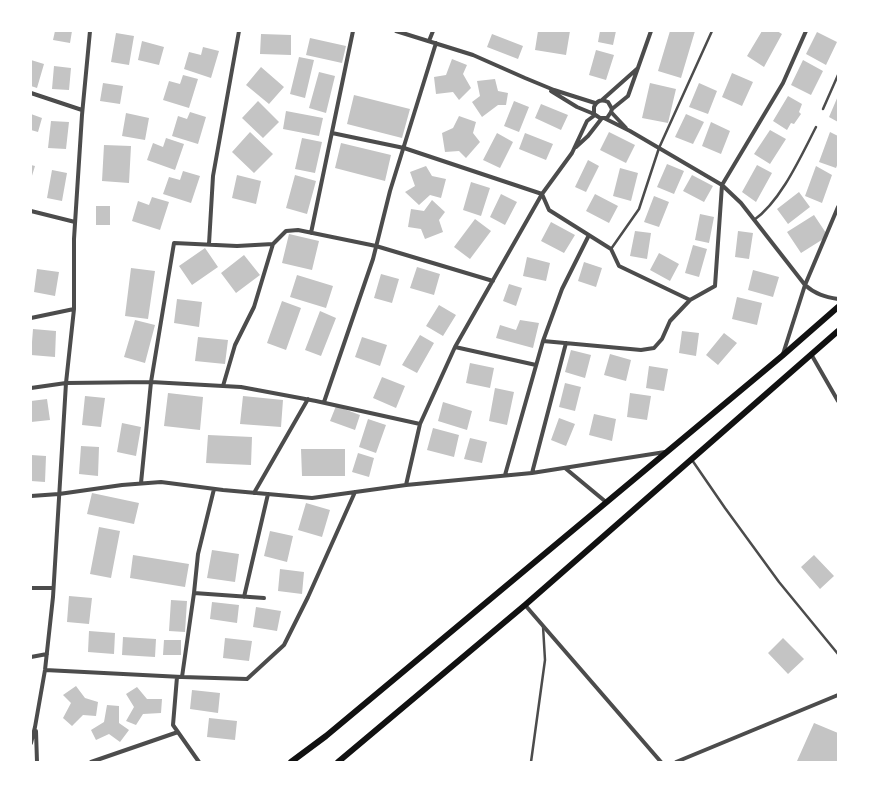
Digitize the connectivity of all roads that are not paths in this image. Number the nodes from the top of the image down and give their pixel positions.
1 (90, 31) edge
2 (239, 31) edge
3 (353, 31) edge
4 (396, 31) edge
5 (433, 31) edge
6 (651, 31) edge
7 (712, 31) edge
8 (806, 31) edge
9 (429, 41) junction
10 (436, 43) junction
11 (638, 68) junction
12 (838, 75) edge
13 (543, 85) junction
14 (31, 93) edge
15 (602, 100) junction
16 (595, 103) junction
17 (823, 109) dead end
18 (82, 110) junction
19 (611, 110) junction
20 (595, 114) junction
21 (603, 118) junction
22 (816, 127) dead end
23 (630, 131) junction
24 (332, 133) junction
25 (404, 148) junction
26 (659, 148) junction
27 (573, 151) junction
28 (722, 185) junction
29 (542, 194) junction
30 (838, 207) edge
31 (31, 211) edge
32 (754, 220) junction
33 (75, 222) junction
34 (311, 233) junction
35 (589, 235) junction
36 (209, 244) junction
37 (273, 244) junction
38 (376, 246) junction
39 (611, 249) junction
40 (493, 281) junction
41 (805, 286) junction
42 (838, 298) edge
43 (690, 300) junction
44 (838, 307) edge
45 (74, 309) junction
46 (31, 318) edge
47 (838, 331) edge
48 (543, 341) junction
49 (566, 343) junction
50 (455, 347) junction
51 (810, 354) junction
52 (782, 356) junction
53 (536, 365) junction
54 (151, 382) junction
55 (66, 383) junction
56 (223, 386) junction
57 (31, 388) edge
58 (308, 399) junction
59 (838, 401) edge
60 (324, 402) junction
61 (420, 424) junction
62 (666, 452) junction
63 (691, 459) junction
64 (565, 468) junction
65 (532, 473) junction
66 (504, 475) junction
67 (141, 483) junction
68 (406, 485) junction
69 (214, 489) junction
70 (355, 492) junction
71 (254, 493) junction
72 (59, 494) junction
73 (268, 494) junction
74 (31, 496) edge
75 (606, 502) junction
76 (31, 588) edge
77 (53, 588) junction
78 (194, 593) junction
79 (244, 597) junction
80 (264, 598) dead end
81 (525, 606) junction
82 (543, 626) junction
83 (46, 654) junction
84 (838, 654) edge
85 (31, 657) edge
86 (45, 670) junction
87 (180, 677) junction
88 (838, 695) edge
89 (36, 726) junction
90 (178, 732) junction
91 (31, 743) edge
92 (37, 762) edge
93 (91, 762) edge
94 (199, 762) edge
95 (291, 762) edge
96 (338, 762) edge
97 (530, 762) edge
98 (661, 762) edge
99 (676, 762) edge

1 - 18 street
2 - 36 street
3 - 24 street
4 - 9 street
5 - 9 street
6 - 11 street
7 - 26 lane
8 - 28 street
9 - 10 street
10 - 13 street
10 - 25 street
11 - 15 street
11 - 19 street
12 - 17 lane
13 - 16 street
13 - 20 street
14 - 18 street
15 - 16 street
15 - 19 street
16 - 20 street
18 - 33 street
19 - 21 street
19 - 23 street
20 - 21 street
20 - 27 street
21 - 23 street
21 - 27 street
22 - 32 lane
23 - 26 street
24 - 25 street
24 - 34 street
25 - 29 street
25 - 38 street
26 - 28 street
26 - 39 lane
27 - 29 street
28 - 32 street
28 - 43 street
29 - 35 street
29 - 40 street
30 - 41 street
31 - 33 street
32 - 41 street
33 - 45 street
34 - 37 street
34 - 38 street
35 - 39 street
35 - 48 street
36 - 37 street
36 - 54 street
37 - 56 street
38 - 40 street
38 - 60 street
39 - 43 street
40 - 50 street
41 - 42 street
41 - 52 street
43 - 49 street
44 - 52 main road
45 - 46 street
45 - 55 street
47 - 51 main road
48 - 49 street
48 - 53 street
49 - 65 street
50 - 53 street
50 - 61 street
51 - 59 street
51 - 63 main road
52 - 62 main road
53 - 66 street
54 - 55 street
54 - 56 street
54 - 67 street
55 - 57 street
55 - 72 street
56 - 58 street
58 - 60 street
58 - 71 street
60 - 61 street
61 - 68 street
62 - 64 street
62 - 75 main road
63 - 81 main road
63 - 84 lane
64 - 65 street
64 - 75 street
65 - 66 street
66 - 68 street
67 - 69 street
67 - 72 street
68 - 70 street
69 - 71 street
69 - 78 street
70 - 73 street
70 - 87 street
71 - 73 street
72 - 74 street
72 - 77 street
73 - 79 street
75 - 95 main road
76 - 77 street
77 - 83 street
78 - 79 street
78 - 87 street
79 - 80 street
81 - 82 street
81 - 96 main road
82 - 97 lane
82 - 98 street
83 - 85 street
83 - 86 street
86 - 87 street
86 - 89 street
87 - 90 street
88 - 99 street
89 - 91 street
89 - 92 street
90 - 93 street
90 - 94 street

